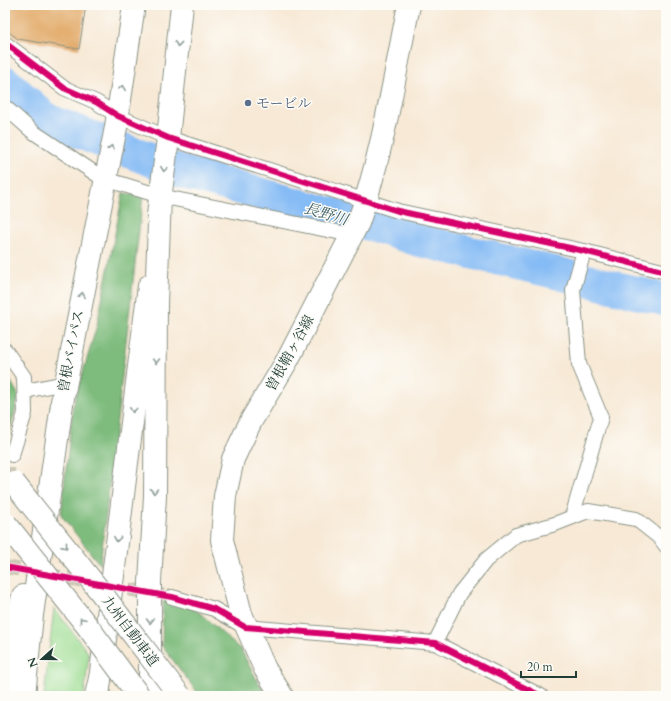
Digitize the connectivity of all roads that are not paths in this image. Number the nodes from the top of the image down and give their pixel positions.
1 (134, 5) edge
2 (182, 5) edge
3 (409, 5) edge
4 (5, 43) edge
5 (5, 107) edge
6 (117, 121) junction
7 (168, 142) junction
8 (105, 174) junction
9 (160, 194) junction
10 (366, 200) junction
11 (352, 235) junction
12 (584, 251) junction
13 (666, 272) edge
14 (5, 350) edge
15 (65, 383) junction
16 (25, 390) junction
17 (10, 470) edge
18 (572, 517) junction
19 (6, 523) edge
20 (666, 546) edge
21 (23, 594) junction
22 (172, 597) tunnel mouth
23 (245, 627) junction
24 (435, 643) junction
25 (5, 669) edge
26 (98, 690) edge
27 (6, 696) edge
28 (24, 696) edge
29 (139, 696) edge
30 (150, 696) edge
31 (180, 696) edge
32 (282, 696) edge
33 (541, 696) edge

6 -> 1 main road, 曽根バイパス
2 -> 7 main road
3 - 10 main road, 曽根鞘ヶ谷線
4 - 6 street
5 - 8 street
6 - 7 street
8 -> 6 main road, 曽根バイパス
7 -> 9 main road
7 - 10 street
8 - 9 street
15 -> 8 main road, 曽根バイパス
9 - 11 street
9 -> 26 main road
9 -> 30 main road
10 - 11 main road, 曽根鞘ヶ谷線
10 - 12 street
11 - 23 main road, 曽根鞘ヶ谷線
12 - 13 street
12 - 18 street
14 - 16 street
15 - 16 street
15 - 21 main road, 曽根バイパス
15 - 28 main road
16 - 17 street
17 -> 31 main road, 九州自動車道, bridge
18 - 20 street
18 - 24 street
29 -> 19 main road, bridge
21 - 25 main road
21 - 27 main road, 曽根バイパス
22 - 23 street
23 - 24 street
23 - 32 main road, 曽根鞘ヶ谷線
24 - 33 street

